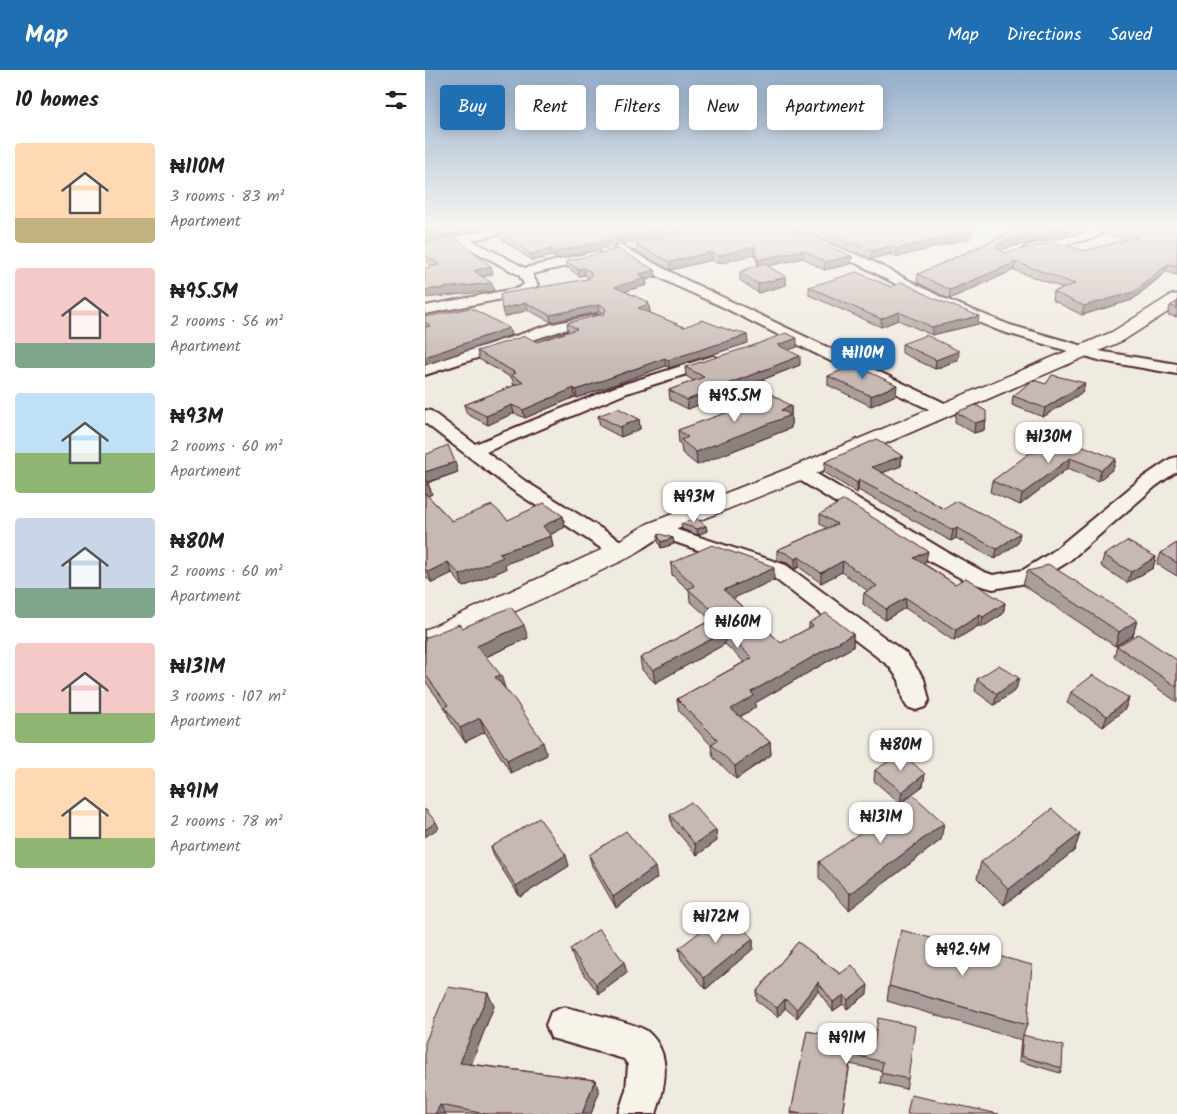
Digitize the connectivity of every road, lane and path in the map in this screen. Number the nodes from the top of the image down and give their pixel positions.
1 (526, 275) edge
2 (666, 275) edge
3 (888, 275) edge
4 (544, 287) edge
5 (527, 290) junction
6 (1177, 299) edge
7 (425, 310) edge
8 (599, 318) edge
9 (787, 333) junction
10 (771, 340) edge
11 (1084, 351) junction
12 (729, 355) edge
13 (1177, 369) edge
14 (425, 370) edge
15 (945, 410) junction
16 (425, 415) edge
17 (473, 451) junction
18 (1177, 463) edge
19 (799, 472) junction
20 (656, 528) junction
21 (621, 551) junction
22 (425, 642) edge
23 (917, 700) dead end
24 (565, 1026) dead end
25 (637, 1114) edge

1 - 5 street
2 - 9 street
3 - 11 street
4 - 5 street
5 - 7 street
6 - 11 street
8 - 14 street
9 - 10 street
9 - 15 street
11 - 13 street
11 - 15 street
12 - 17 street
15 - 19 street
16 - 17 street
17 - 21 street
18 - 19 street
19 - 20 street
20 - 21 street
20 - 23 street
21 - 22 street
24 - 25 street

